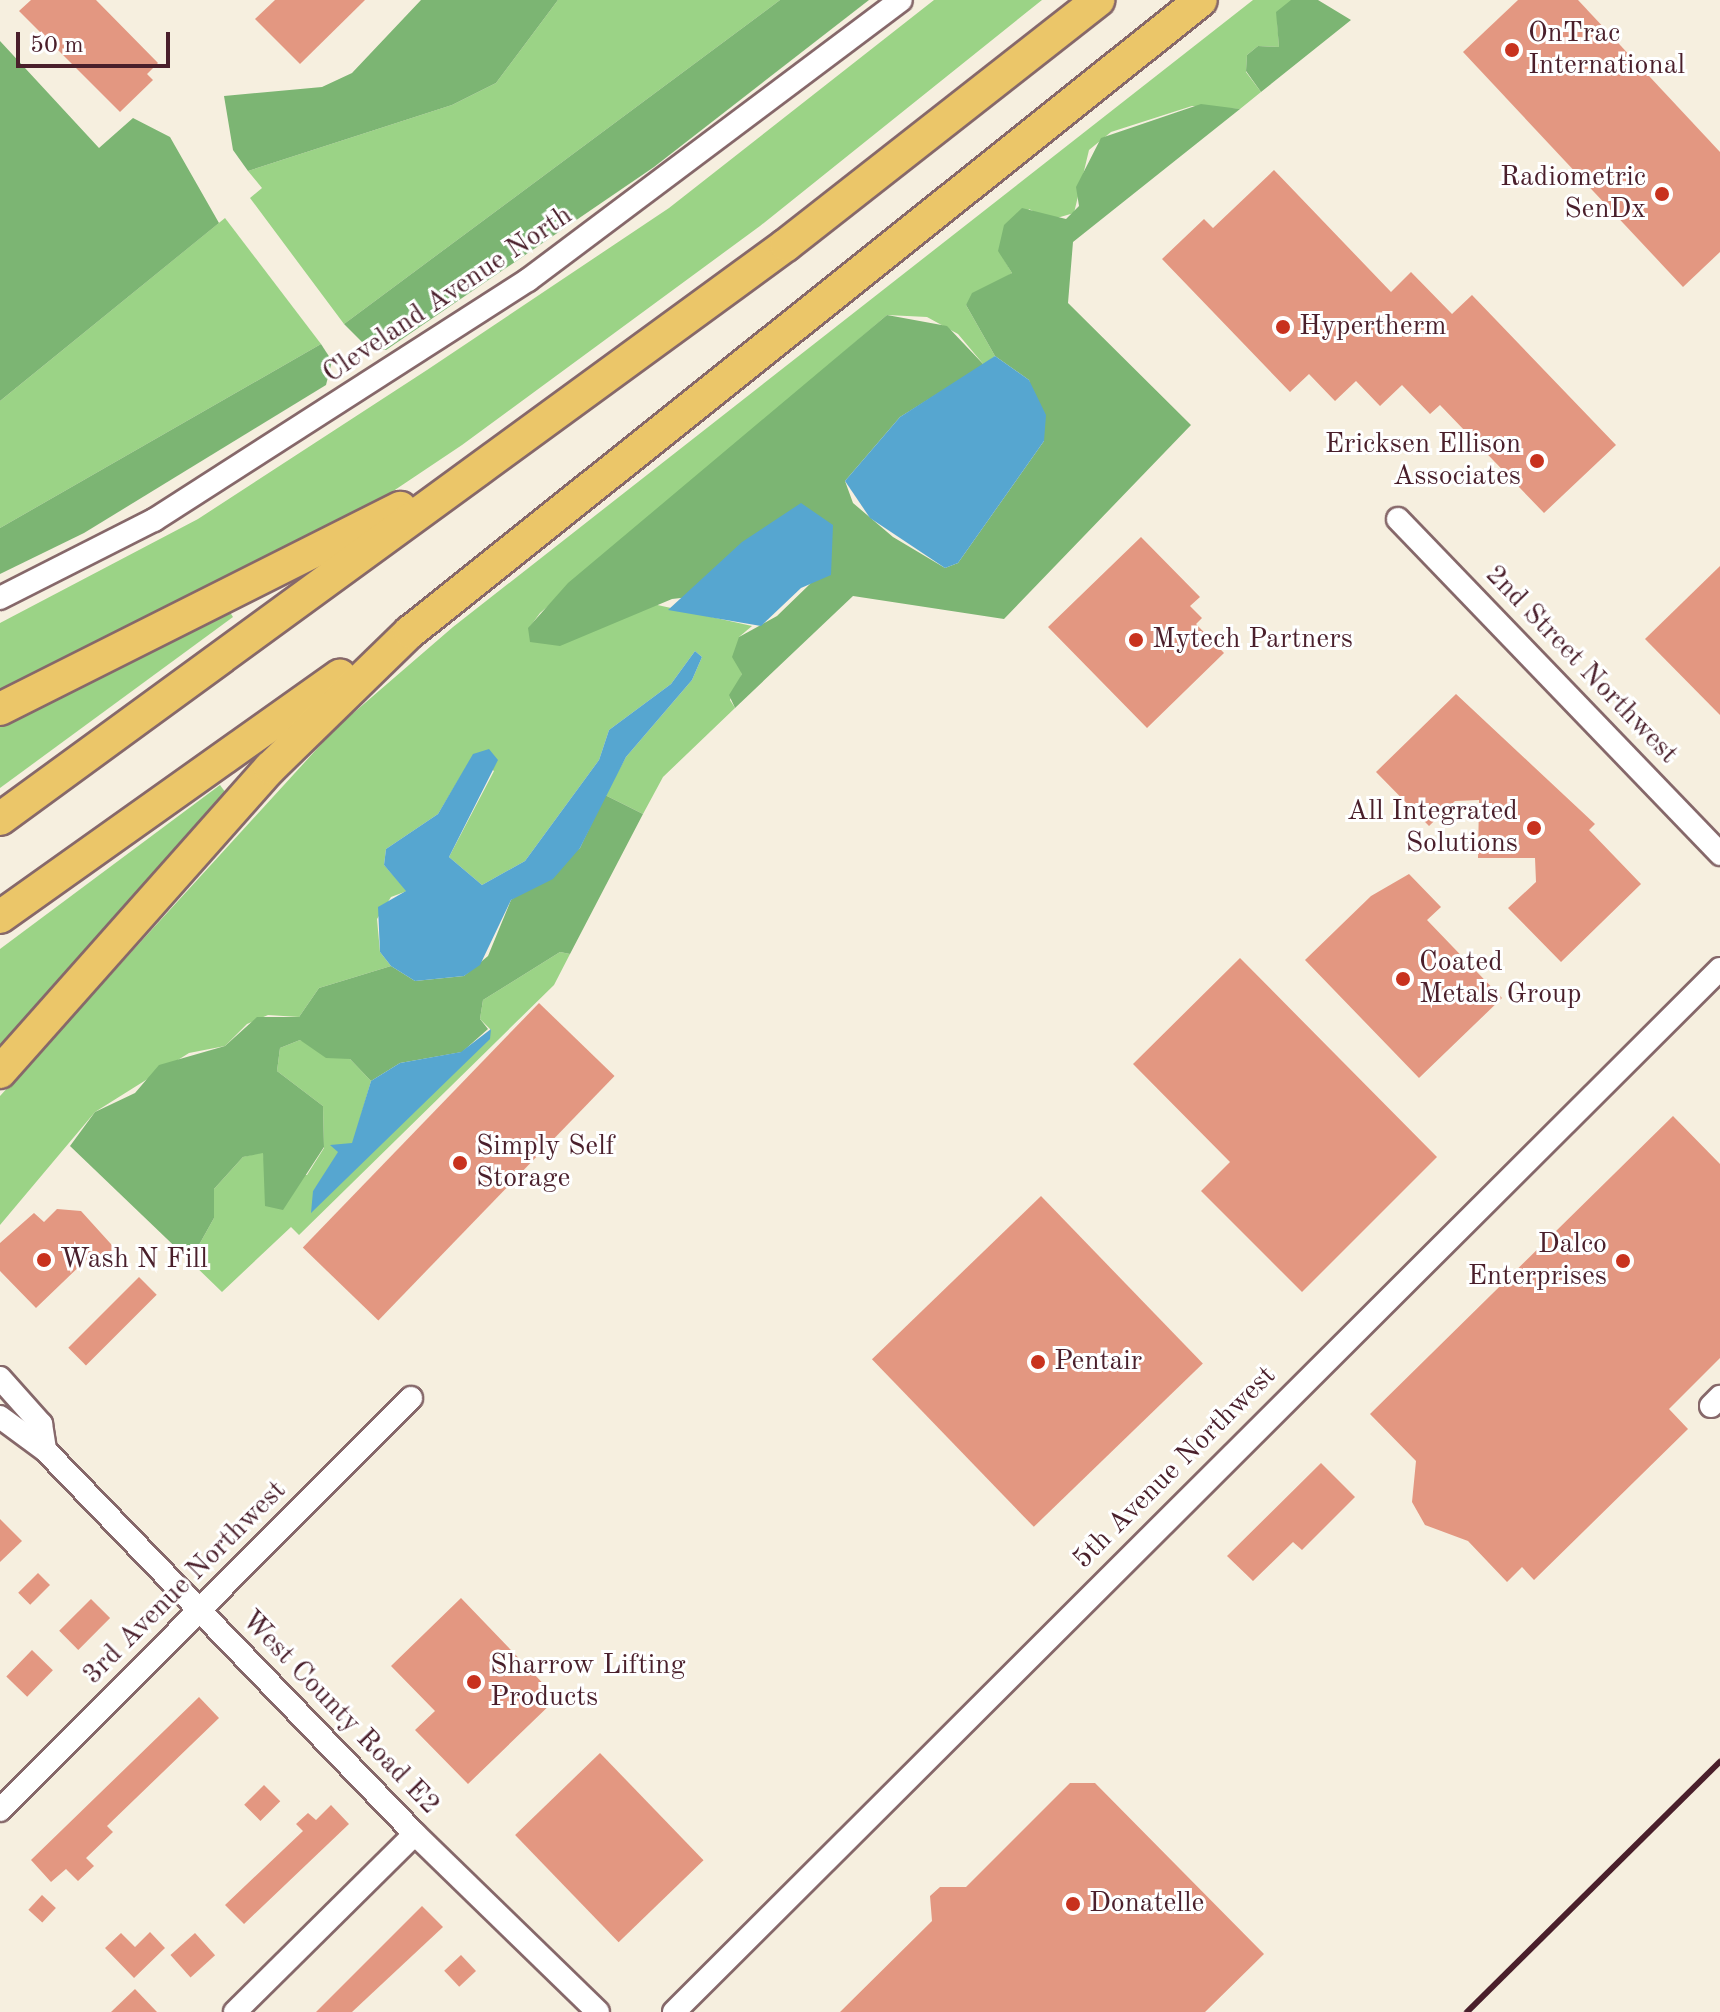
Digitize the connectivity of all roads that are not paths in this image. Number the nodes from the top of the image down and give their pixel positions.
1 (901, 0) edge
2 (1098, 0) edge
3 (1201, 0) edge
4 (485, 466) junction
5 (1398, 519) dead end
6 (463, 587) junction
7 (0, 598) edge
8 (0, 709) edge
9 (0, 819) edge
10 (1720, 854) edge
11 (0, 917) edge
12 (1720, 969) edge
13 (0, 1072) edge
14 (0, 1378) edge
15 (411, 1398) dead end
16 (0, 1417) edge
17 (45, 1450) junction
18 (200, 1611) junction
19 (0, 1810) edge
20 (415, 1834) junction
21 (235, 2012) edge
22 (598, 2012) edge
23 (674, 2012) edge

1 - 7 street, Cleveland Avenue North
2 - 4 highway
3 - 6 highway
4 - 8 highway
4 - 9 highway
5 - 10 street, 2nd Street Northwest
6 - 11 highway
6 - 13 highway
12 - 23 street, 5th Avenue Northwest
14 - 17 street, West County Road E2
15 - 18 street, 3rd Avenue Northwest
16 - 17 street, West County Road E2
17 - 18 street, West County Road E2
18 - 19 street, 3rd Avenue Northwest
18 - 20 street, West County Road E2
20 - 21 street
20 - 22 street, West County Road E2

